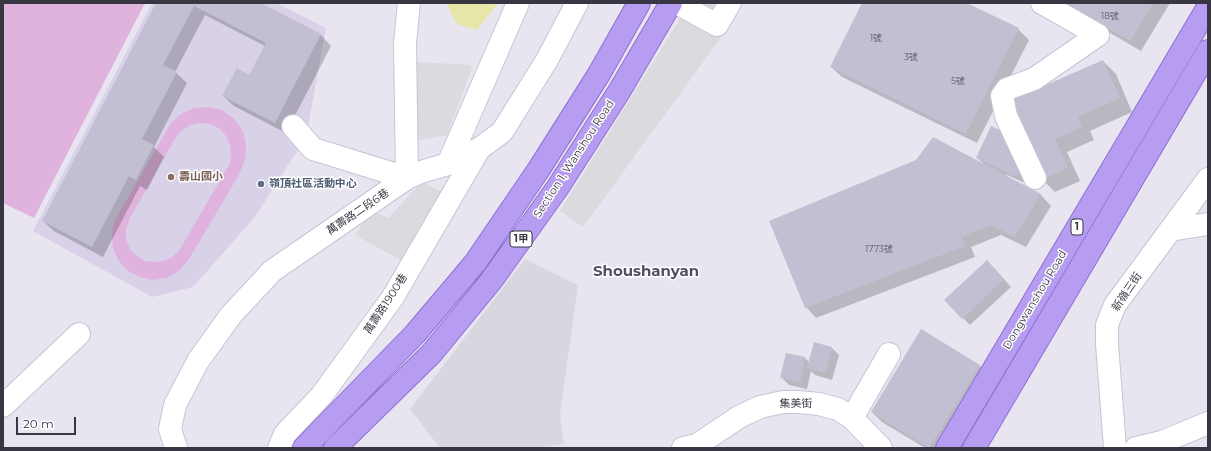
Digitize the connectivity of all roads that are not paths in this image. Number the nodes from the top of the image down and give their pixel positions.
1 (408, 3) edge
2 (518, 3) edge
3 (576, 3) edge
4 (639, 3) edge
5 (671, 3) edge
6 (677, 3) edge
7 (730, 3) edge
8 (1042, 3) edge
9 (1208, 7) edge
10 (1208, 51) edge
11 (293, 126) dead end
12 (479, 150) junction
13 (448, 164) junction
14 (408, 178) junction
15 (1034, 178) dead end
16 (1208, 179) edge
17 (1208, 224) edge
18 (1170, 230) junction
19 (79, 334) dead end
20 (889, 354) dead end
21 (3, 406) edge
22 (852, 418) junction
23 (1208, 423) edge
24 (176, 448) edge
25 (279, 448) edge
26 (304, 448) edge
27 (336, 448) edge
28 (683, 448) edge
29 (881, 448) edge
30 (947, 448) edge
31 (974, 448) edge
32 (1115, 448) edge
33 (1136, 448) edge

1 - 14 street
2 - 13 street
3 - 12 street, 萬壽路二段6巷
4 - 26 main road, 1甲
5 - 27 main road, Section 1, Wanshou Road / 1甲
6 - 7 street
8 - 15 street
9 - 30 main road, Dongwanshou Road / 1
10 - 31 main road, Dongwanshou Road / 1
11 - 14 street
12 - 13 street, 萬壽路二段6巷
12 - 25 street, 萬壽路1900巷
13 - 14 street, 萬壽路二段6巷
14 - 24 street, 萬壽路二段6巷
16 - 18 street, 新嶺三街
17 - 18 street
18 - 32 street, 新嶺三街
19 - 21 street
20 - 22 street
22 - 28 street, 集美街
22 - 29 street, 集美街
23 - 33 street

